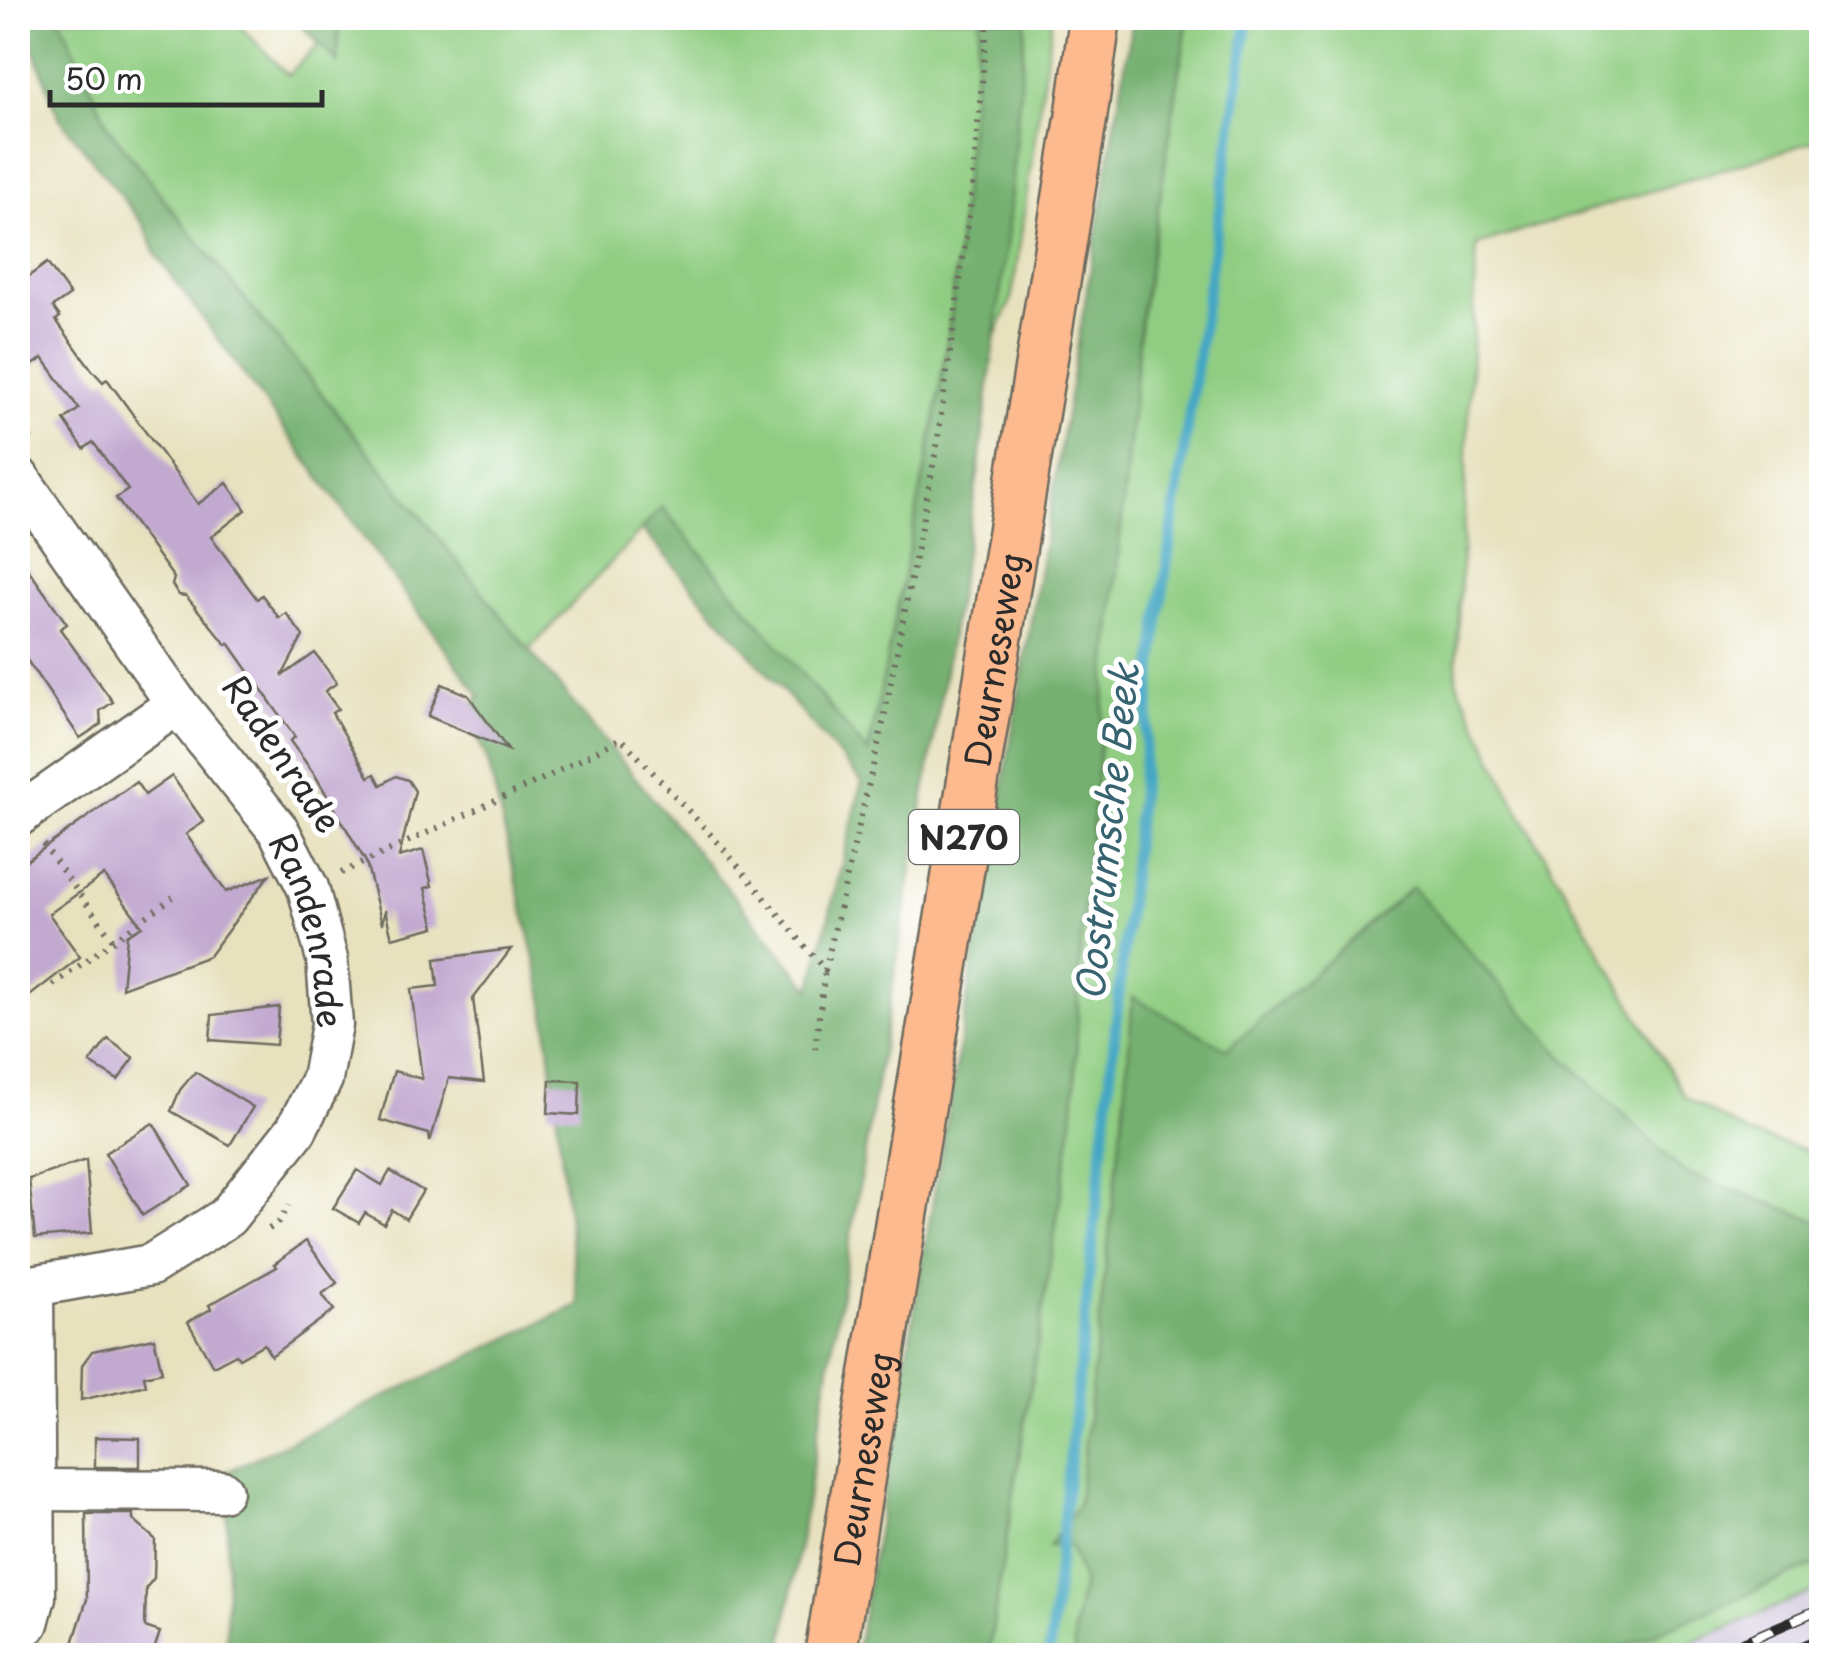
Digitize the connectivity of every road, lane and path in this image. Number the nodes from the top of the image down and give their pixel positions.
1 (988, 18) edge
2 (1094, 18) edge
3 (18, 420) edge
4 (29, 465) edge
5 (174, 680) junction
6 (19, 815) edge
7 (308, 888) junction
8 (173, 897) dead end
9 (113, 940) junction
10 (825, 970) junction
11 (53, 985) dead end
12 (815, 1050) dead end
13 (298, 1189) dead end
14 (265, 1232) dead end
15 (26, 1286) edge
16 (34, 1490) junction
17 (222, 1492) dead end
18 (18, 1632) edge
19 (830, 1656) edge

1 - 10 path
2 - 19 main road, Deurneseweg / N270
3 - 4 path
4 - 5 street, Randenrade
5 - 6 street
5 - 7 street, Randenrade
6 - 9 path
7 - 10 path
7 - 15 street, Randenrade
8 - 9 path
9 - 11 path
10 - 12 path
13 - 14 path
15 - 16 street
16 - 17 street
16 - 18 street

